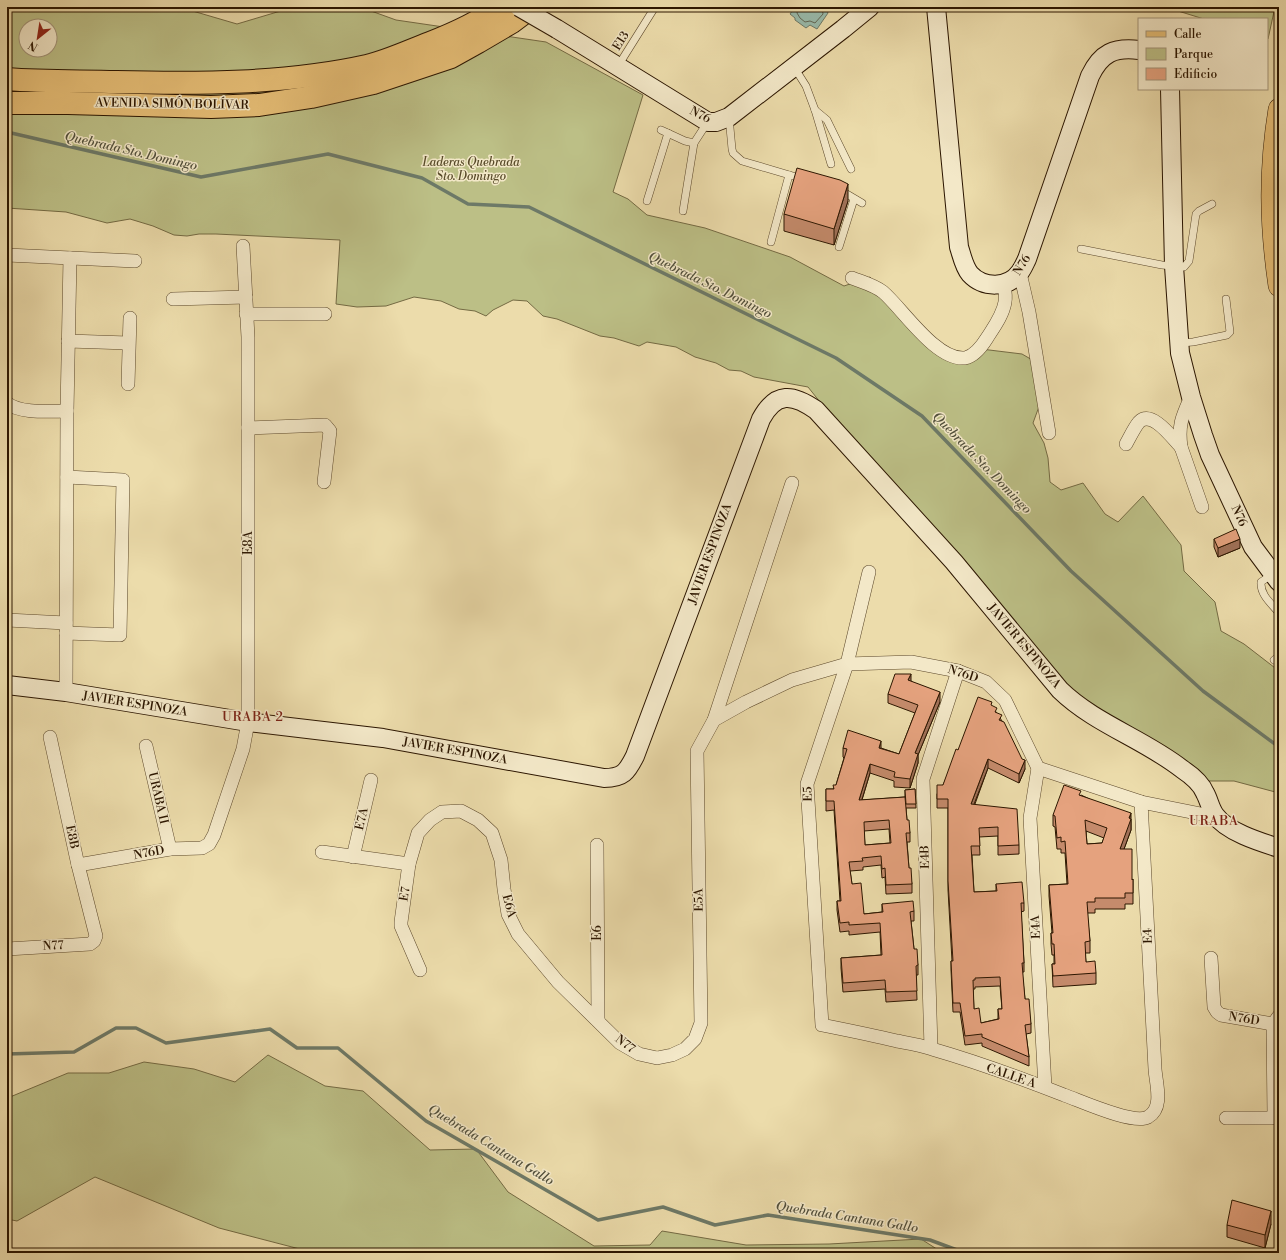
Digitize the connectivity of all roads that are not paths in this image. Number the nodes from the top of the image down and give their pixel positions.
1 (500, 7) edge
2 (519, 7) edge
3 (532, 7) edge
4 (655, 7) edge
5 (870, 7) edge
6 (936, 7) edge
7 (1138, 50) edge
8 (618, 66) junction
9 (793, 67) junction
10 (7, 79) edge
11 (1170, 90) edge
12 (7, 103) edge
13 (1279, 108) edge
14 (815, 110) junction
15 (729, 117) junction
16 (708, 122) junction
17 (661, 130) dead end
18 (668, 133) junction
19 (694, 143) junction
20 (831, 164) dead end
21 (851, 169) dead end
22 (789, 175) junction
23 (808, 181) edge
24 (834, 189) edge
25 (854, 199) junction
26 (647, 202) dead end
27 (862, 203) dead end
28 (1212, 204) dead end
29 (683, 211) dead end
30 (771, 242) dead end
31 (244, 246) dead end
32 (839, 247) dead end
33 (1081, 249) dead end
34 (7, 255) edge
35 (70, 258) junction
36 (135, 261) dead end
37 (1174, 266) junction
38 (1020, 272) junction
39 (852, 278) dead end
40 (1004, 284) junction
41 (1279, 286) edge
42 (246, 297) junction
43 (173, 299) dead end
44 (1226, 299) dead end
45 (246, 314) junction
46 (325, 314) dead end
47 (130, 318) dead end
48 (68, 342) junction
49 (128, 343) junction
50 (1180, 343) junction
51 (128, 384) dead end
52 (1191, 397) junction
53 (7, 403) edge
54 (67, 411) junction
55 (248, 428) junction
56 (1049, 433) dead end
57 (1126, 444) dead end
58 (1181, 447) junction
59 (67, 476) junction
60 (324, 482) dead end
61 (792, 482) dead end
62 (1202, 507) dead end
63 (869, 572) dead end
64 (1276, 578) edge
65 (1279, 614) edge
66 (7, 620) edge
67 (66, 628) junction
68 (847, 664) junction
69 (958, 671) junction
70 (7, 685) edge
71 (66, 692) junction
72 (714, 720) junction
73 (248, 722) junction
74 (50, 737) dead end
75 (146, 746) dead end
76 (1038, 768) junction
77 (371, 780) dead end
78 (1141, 802) junction
79 (1216, 817) junction
80 (430, 820) joint
81 (214, 836) joint
82 (597, 845) dead end
83 (1279, 848) edge
84 (170, 849) junction
85 (322, 852) dead end
86 (353, 857) junction
87 (409, 864) junction
88 (78, 865) junction
89 (96, 936) joint
90 (7, 947) edge
91 (1210, 958) dead end
92 (420, 970) dead end
93 (598, 1020) junction
94 (1277, 1022) edge
95 (822, 1025) joint
96 (931, 1048) junction
97 (657, 1058) joint
98 (1155, 1069) joint
99 (1045, 1087) junction
100 (1226, 1118) dead end

1 - 10 highway, AVENIDA SIMÓN BOLÍVAR
2 - 8 street, N76, bridge
3 - 12 highway, AVENIDA SIMÓN BOLÍVAR
4 - 8 lane, E13
5 - 9 street, N76
6 - 40 street, N76
7 - 38 street, N76
8 - 16 street, N76
9 - 14 lane
9 - 15 street, N76
11 - 37 street, N76
13 - 41 main road
14 - 20 lane
14 - 21 lane
15 - 16 street, N76
15 - 22 lane
16 - 19 lane
17 - 18 lane
18 - 19 lane
18 - 26 lane
19 - 29 lane
22 - 23 lane
22 - 30 lane
24 - 25 lane
25 - 27 lane
25 - 32 lane
28 - 37 lane
31 - 42 street, E8A
33 - 37 lane
34 - 35 street
35 - 36 street
35 - 48 street
37 - 50 street, N76
38 - 40 street, N76
38 - 56 street
39 - 40 street
42 - 43 street
42 - 45 street, E8A
44 - 50 lane
45 - 46 street
45 - 55 street, E8A
47 - 49 street
48 - 49 street
48 - 54 street
49 - 51 street
50 - 52 street, N76
52 - 58 street
52 - 64 street, N76
53 - 54 street
54 - 59 street
55 - 60 street
55 - 73 street, E8A
57 - 58 street
58 - 62 street
59 - 67 street
59 - 67 street
61 - 72 street, E5A
63 - 68 street, E5
64 - 65 lane
66 - 67 street
67 - 71 street
68 - 69 street, N76D
68 - 72 street, N76D
68 - 95 street, E5
69 - 76 street, N76D
69 - 96 street, E4B
70 - 71 street, JAVIER ESPINOZA
71 - 73 street, JAVIER ESPINOZA
72 - 97 street, E5A
73 - 79 street, JAVIER ESPINOZA
73 - 81 street, E8A
74 - 88 street, E8B
75 - 84 street, URABA II
76 - 78 street
76 - 99 street, E4A
77 - 86 street, E7A
78 - 79 street
78 - 98 street, E4
79 - 83 street, JAVIER ESPINOZA
80 - 87 street, E7
80 - 93 street, E6A
81 - 84 street, N76D
82 - 93 street, E6
84 - 88 street, N76D
85 - 86 street
86 - 87 street
87 - 92 street, E7
88 - 89 street, E8B
89 - 90 street, N77
91 - 94 street, N76D
93 - 97 street, N77
94 - 100 street
95 - 96 street, CALLE A
96 - 99 street, CALLE A
98 - 99 street, CALLE A

